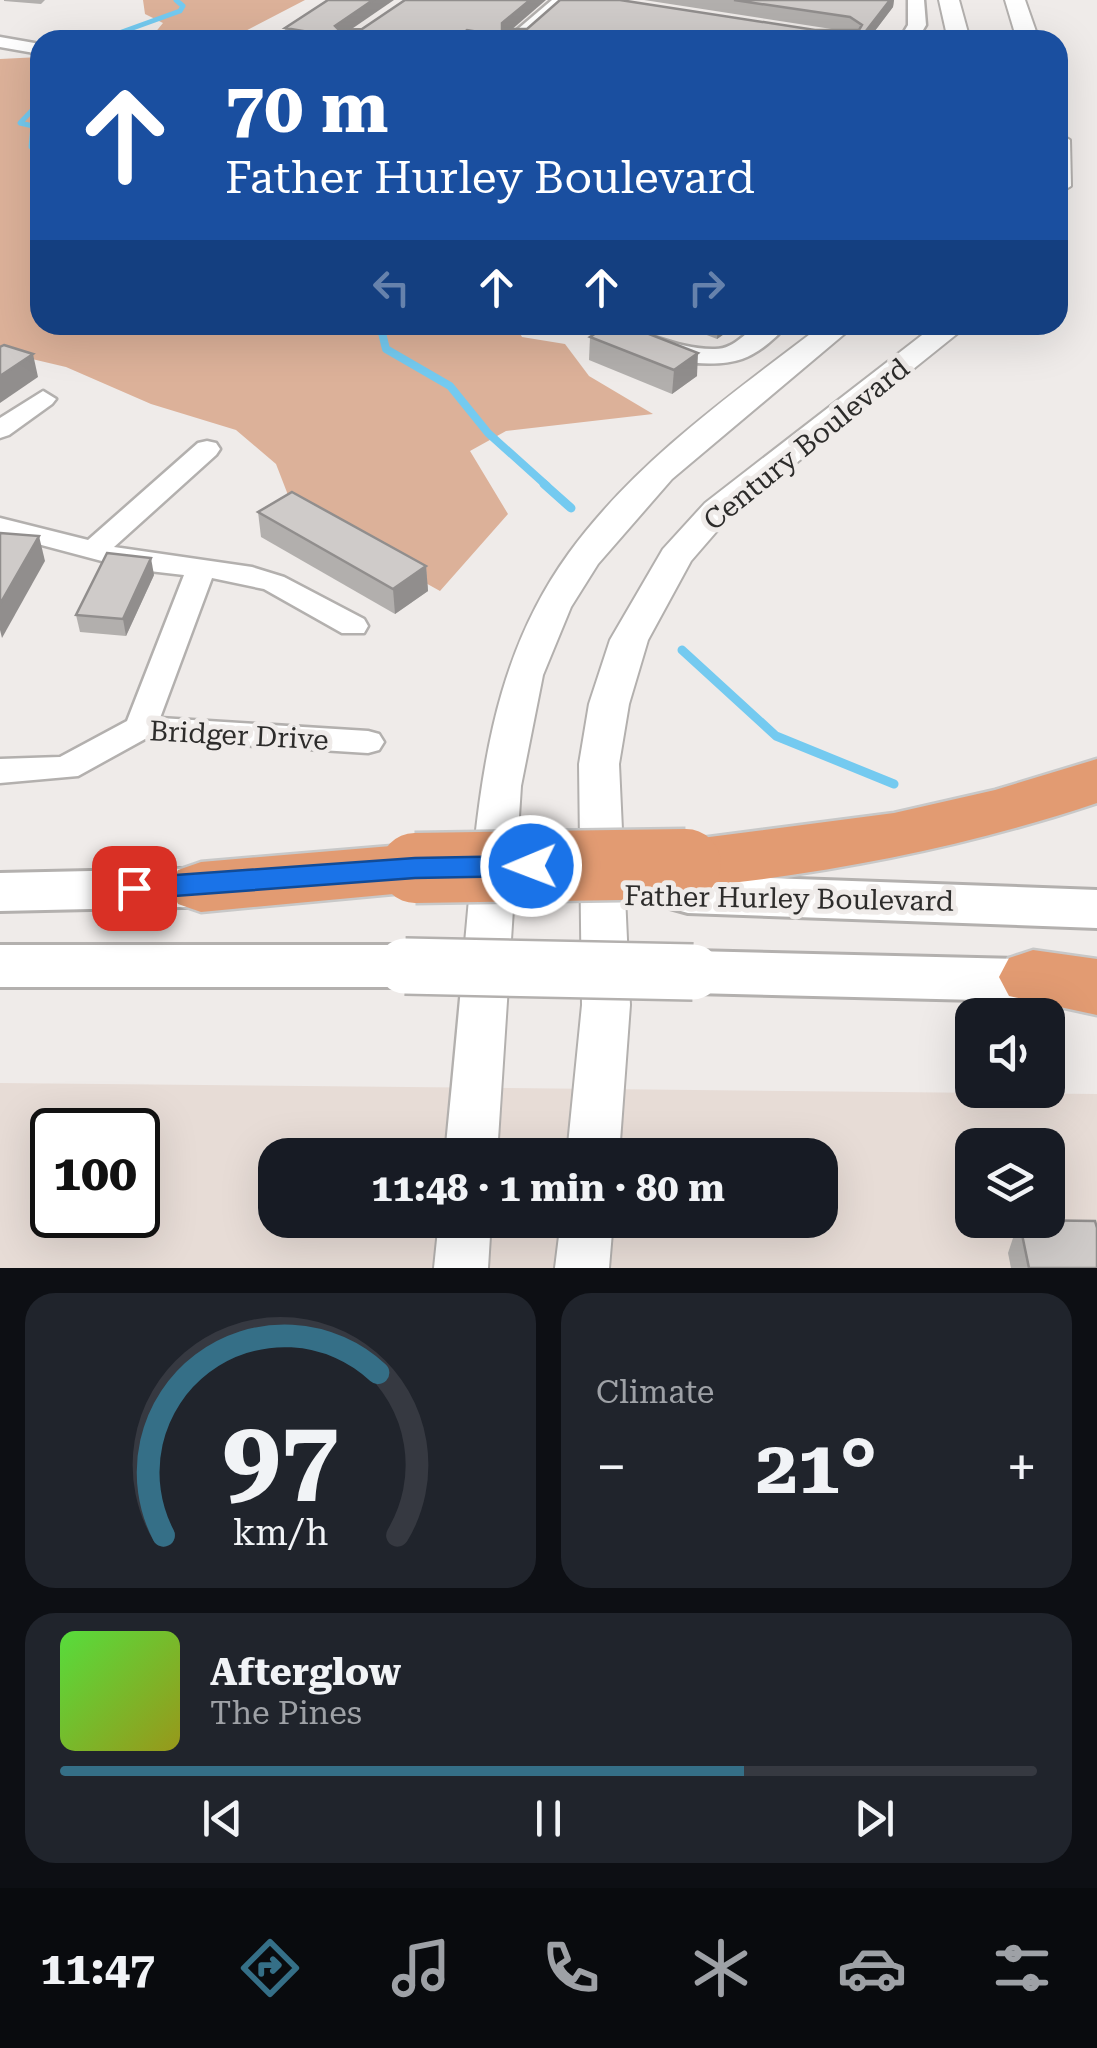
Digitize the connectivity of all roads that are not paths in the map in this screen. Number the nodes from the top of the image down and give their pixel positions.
1 (562, 0) edge
2 (916, 0) edge
3 (949, 0) edge
4 (1015, 0) edge
5 (526, 30) edge
6 (914, 30) edge
7 (956, 30) edge
8 (1025, 30) edge
9 (0, 42) edge
10 (30, 45) edge
11 (634, 335) edge
12 (761, 335) edge
13 (828, 335) edge
14 (940, 335) edge
15 (43, 399) dead end
16 (0, 430) edge
17 (207, 450) dead end
18 (0, 526) edge
19 (93, 550) junction
20 (201, 568) junction
21 (354, 626) dead end
22 (140, 728) junction
23 (368, 742) dead end
24 (0, 770) edge
25 (1097, 780) edge
26 (687, 879) junction
27 (201, 886) joint
28 (0, 892) edge
29 (1097, 908) edge
30 (0, 966) edge
31 (1076, 982) edge
32 (472, 1138) edge
33 (595, 1138) edge
34 (464, 1238) edge
35 (585, 1238) edge
36 (461, 1268) edge
37 (582, 1268) edge

1 - 5 street
2 - 6 street
3 - 7 street
4 - 8 street
9 - 10 street
11 - 12 street
13 - 32 street
14 - 33 street, Century Boulevard
15 - 16 street
17 - 19 street
18 - 19 street
19 - 20 street
20 - 21 street
20 - 22 street
22 - 23 street, Bridger Drive
22 - 24 street, Bridger Drive
25 - 26 highway
26 - 27 highway, bridge
26 - 29 main road, Father Hurley Boulevard
27 - 28 main road
30 - 31 main road, bridge
34 - 36 street
35 - 37 street

